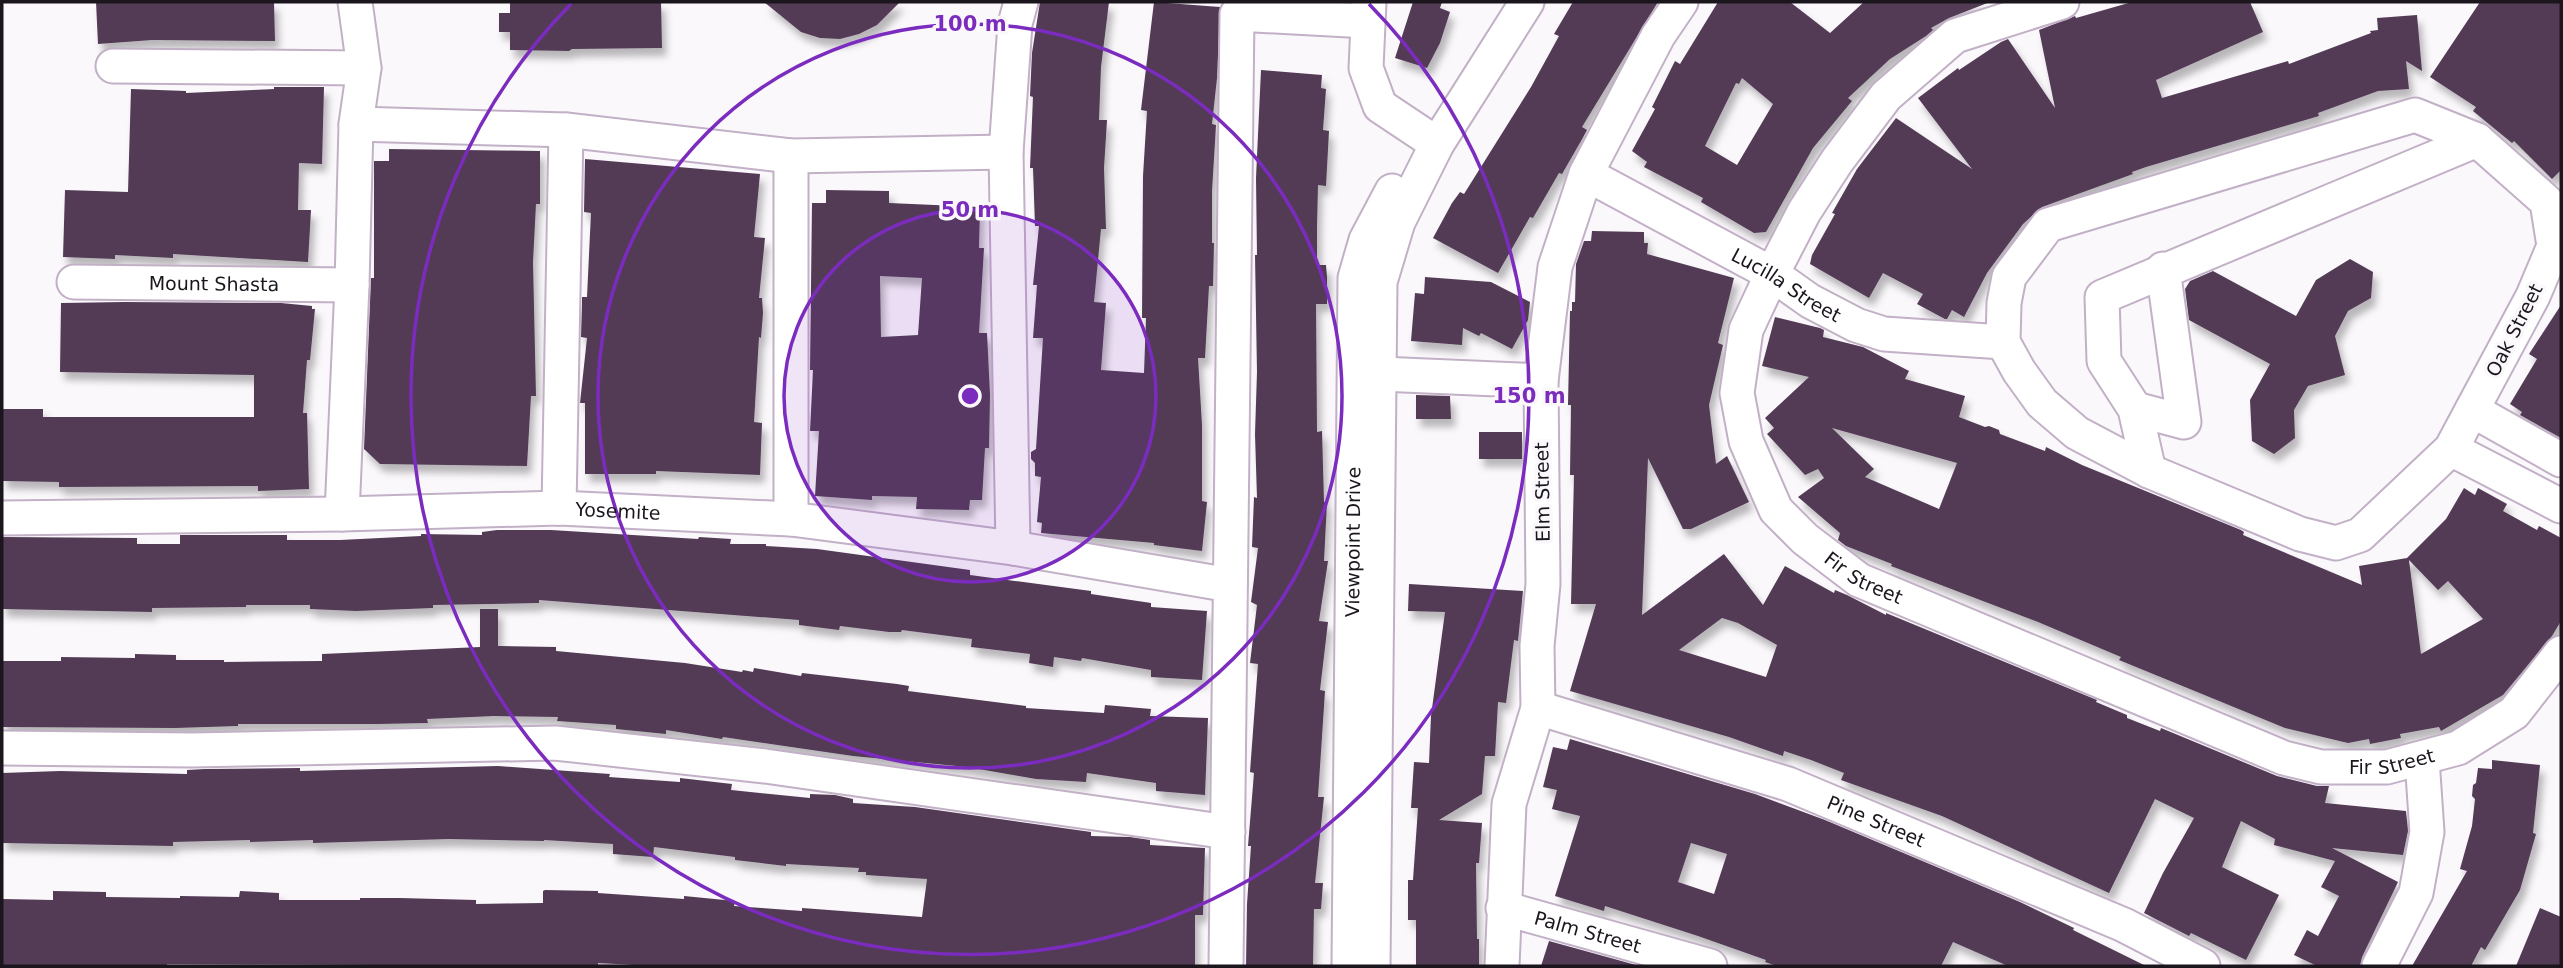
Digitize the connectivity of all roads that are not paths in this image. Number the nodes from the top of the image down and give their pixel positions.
1 (355, 2) edge
2 (1021, 2) edge
3 (1527, 2) edge
4 (1681, 2) edge
5 (2062, 2) edge
6 (1368, 11) edge
7 (113, 66) dead end
8 (364, 68) junction
9 (356, 124) junction
10 (566, 130) junction
11 (2477, 140) junction
12 (1437, 144) junction
13 (1006, 152) junction
14 (791, 156) junction
15 (1586, 174) junction
16 (2163, 270) junction
17 (1772, 274) junction
18 (74, 282) dead end
19 (352, 285) junction
20 (2003, 342) junction
21 (1380, 374) junction
22 (1541, 381) junction
23 (2135, 409) junction
24 (2472, 410) junction
25 (2451, 449) junction
26 (2561, 460) edge
27 (2149, 471) junction
28 (2561, 506) edge
29 (559, 508) junction
30 (342, 514) junction
31 (2, 518) edge
32 (791, 519) junction
33 (1013, 548) junction
34 (1230, 585) junction
35 (2561, 653) edge
36 (1538, 708) junction
37 (2, 748) edge
38 (2421, 759) junction
39 (1228, 832) junction
40 (1503, 908) junction
41 (1226, 966) edge
42 (1349, 966) edge
43 (1373, 966) edge
44 (1502, 966) edge
45 (1710, 966) edge
46 (2203, 966) edge
47 (2379, 966) edge

1 - 8 street
2 - 13 street
3 - 12 street, Viewpoint Drive
4 - 15 street, Elm Street
5 - 17 street, Fir Street
6 - 12 street
6 - 34 street
7 - 8 street
8 - 9 street
9 - 10 street
9 - 19 street
10 - 14 street
10 - 29 street
11 - 16 street
11 - 20 street, Oak Street
11 - 24 street, Oak Street
12 - 21 street, Viewpoint Drive
12 - 42 street, Viewpoint Drive
13 - 14 street
13 - 33 street
14 - 32 street
15 - 17 street, Lucilla Street
15 - 22 street, Elm Street
16 - 23 street
16 - 23 street
17 - 20 street, Lucilla Street
17 - 38 street, Fir Street
18 - 19 street, Mount Shasta
19 - 30 street
20 - 27 street, Oak Street
21 - 22 street
21 - 43 street, Viewpoint Drive
22 - 36 street, Elm Street
23 - 27 street
24 - 25 street, Oak Street
24 - 26 street
25 - 27 street, Oak Street
25 - 28 street
29 - 30 street, Yosemite
29 - 32 street, Yosemite
30 - 31 street, Yosemite
32 - 33 street, Yosemite
33 - 34 street, Yosemite
34 - 39 street
35 - 38 street, Fir Street
36 - 40 street, Elm Street
36 - 46 street, Pine Street
37 - 39 street
38 - 47 street
39 - 41 street
40 - 44 street, Elm Street
40 - 45 street, Palm Street

